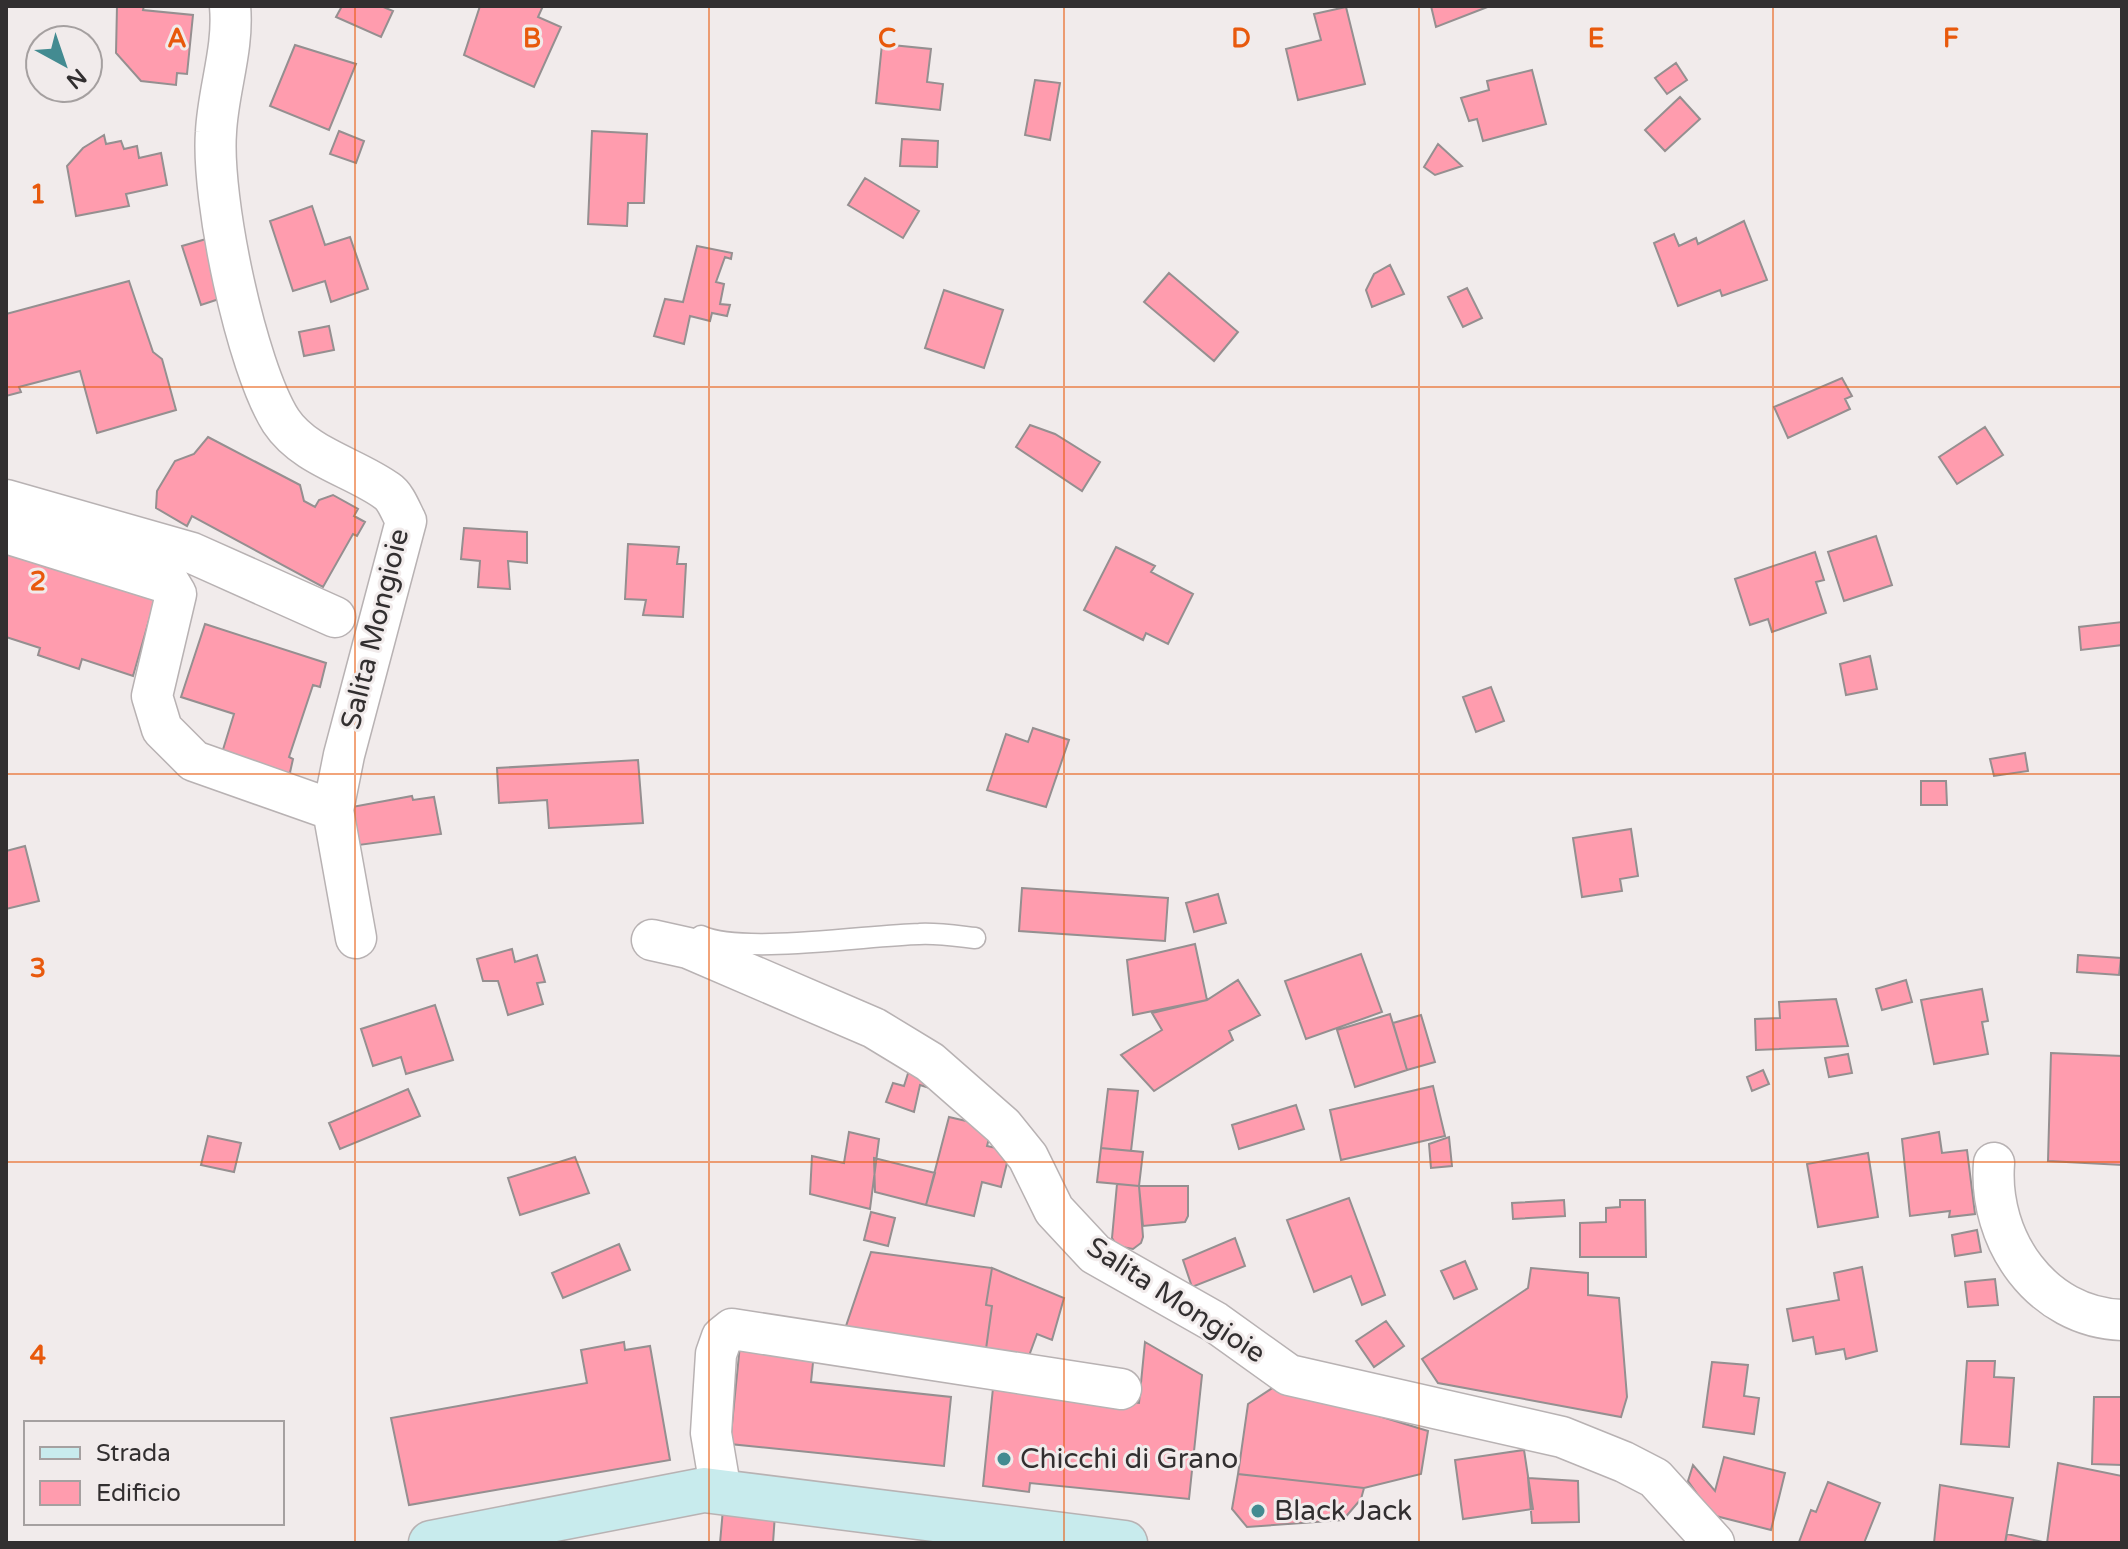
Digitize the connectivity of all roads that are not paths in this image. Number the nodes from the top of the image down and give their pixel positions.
1 (230, 6) edge
2 (6, 500) edge
3 (6, 533) edge
4 (335, 617) dead end
5 (333, 810) junction
6 (356, 938) dead end
7 (975, 938) dead end
8 (660, 942) joint
9 (1994, 1163) dead end
10 (2122, 1320) edge
11 (1121, 1389) dead end
12 (721, 1492) junction
13 (431, 1543) edge
14 (1125, 1543) edge
15 (1714, 1543) edge

1 - 5 street, Salita Mongioie
2 - 4 street
3 - 5 street
5 - 6 street, Salita Mongioie
7 - 8 lane
8 - 15 street, Salita Mongioie
9 - 10 street
11 - 12 street
12 - 13 main road
12 - 14 main road

